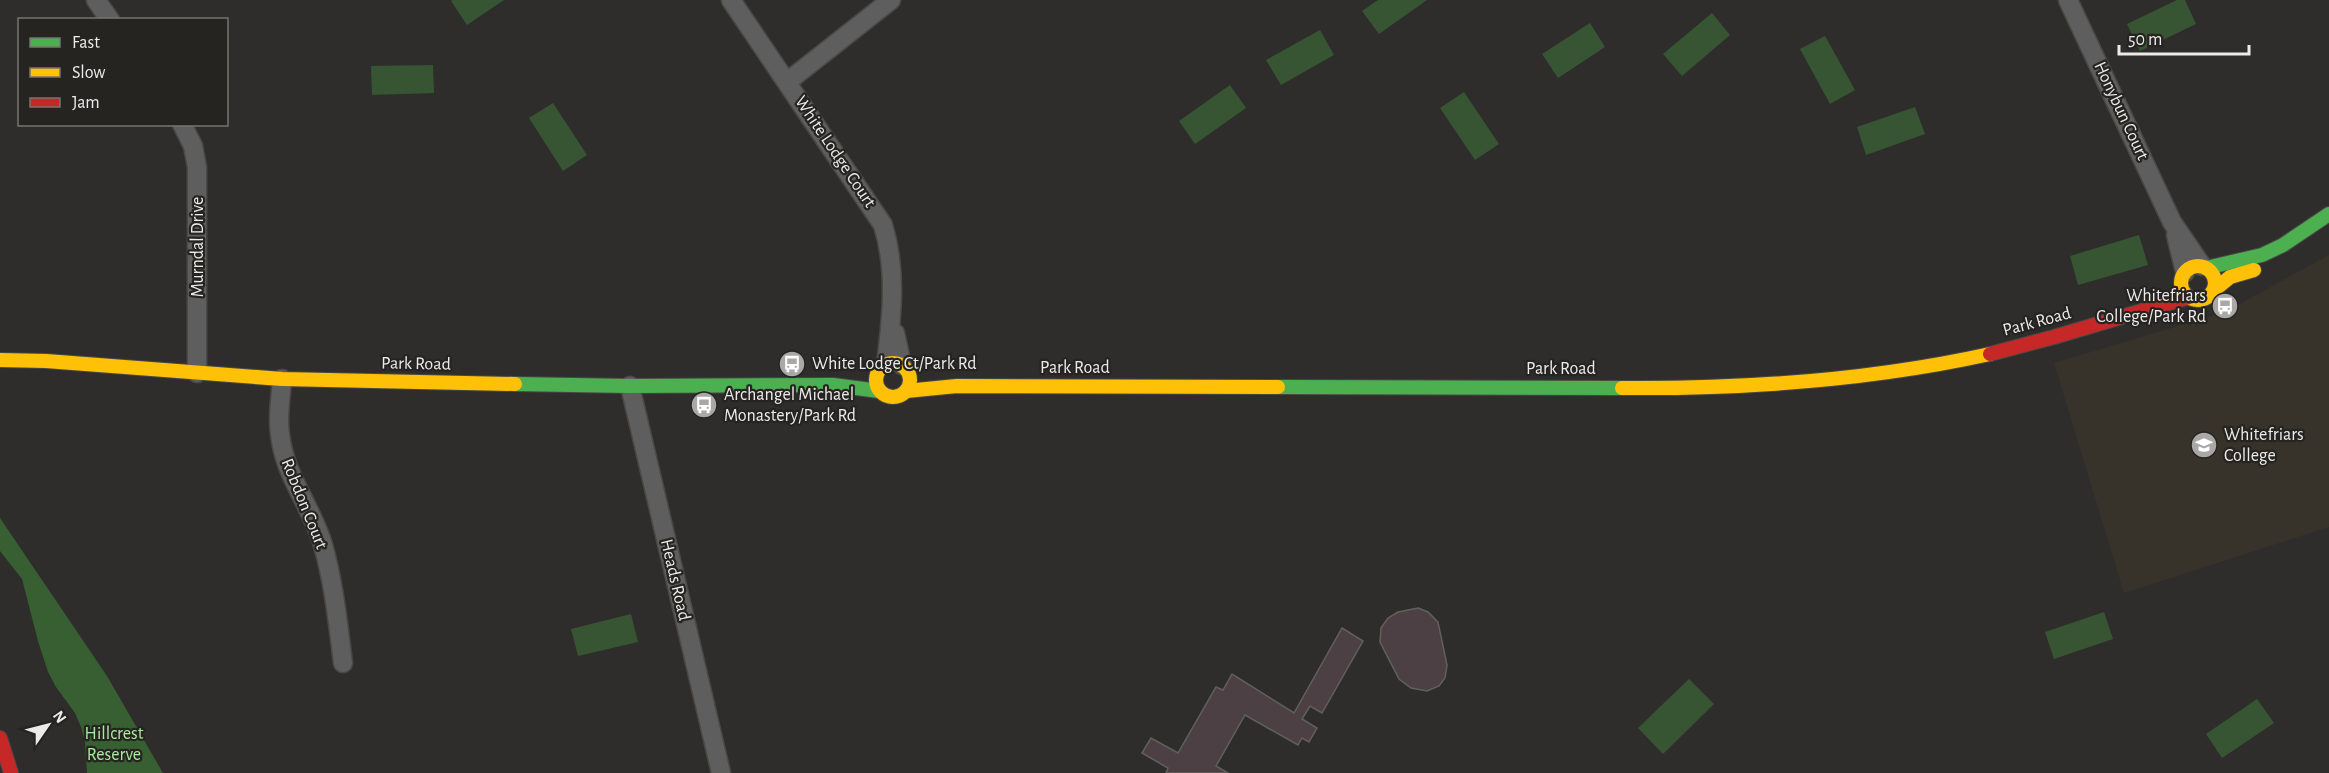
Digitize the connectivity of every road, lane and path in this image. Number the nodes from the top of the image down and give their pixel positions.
1 (96, 0) edge
2 (731, 0) edge
3 (891, 0) edge
4 (2068, 0) edge
5 (109, 18) edge
6 (787, 82) junction
7 (183, 126) edge
8 (2329, 214) edge
9 (2296, 253) dead end
10 (2194, 271) junction
11 (2213, 291) junction
12 (2189, 297) junction
13 (2154, 305) junction
14 (0, 360) edge
15 (893, 369) junction
16 (197, 374) junction
17 (282, 379) junction
18 (832, 385) junction
19 (630, 386) junction
20 (957, 386) junction
21 (879, 391) junction
22 (906, 391) junction
23 (343, 663) dead end
24 (0, 738) edge
25 (11, 773) edge
26 (721, 773) edge

1 - 5 street
2 - 6 street, White Lodge Court
3 - 6 street
4 - 10 street, Honybun Court
6 - 15 street, White Lodge Court
7 - 16 street, Murndal Drive
8 - 10 main road
9 - 11 main road
10 - 11 main road
10 - 12 main road
10 - 13 main road, Park Road
11 - 12 main road
12 - 13 main road, Park Road
13 - 20 main road, Park Road
14 - 16 main road, Park Road
15 - 18 main road, Park Road
15 - 20 main road, Park Road
15 - 21 main road
15 - 22 main road
16 - 17 main road, Park Road
17 - 19 main road, Park Road
17 - 23 street, Robdon Court
18 - 19 main road, Park Road
18 - 21 main road, Park Road
19 - 26 street, Heads Road
20 - 22 main road, Park Road
21 - 22 main road
24 - 25 main road

